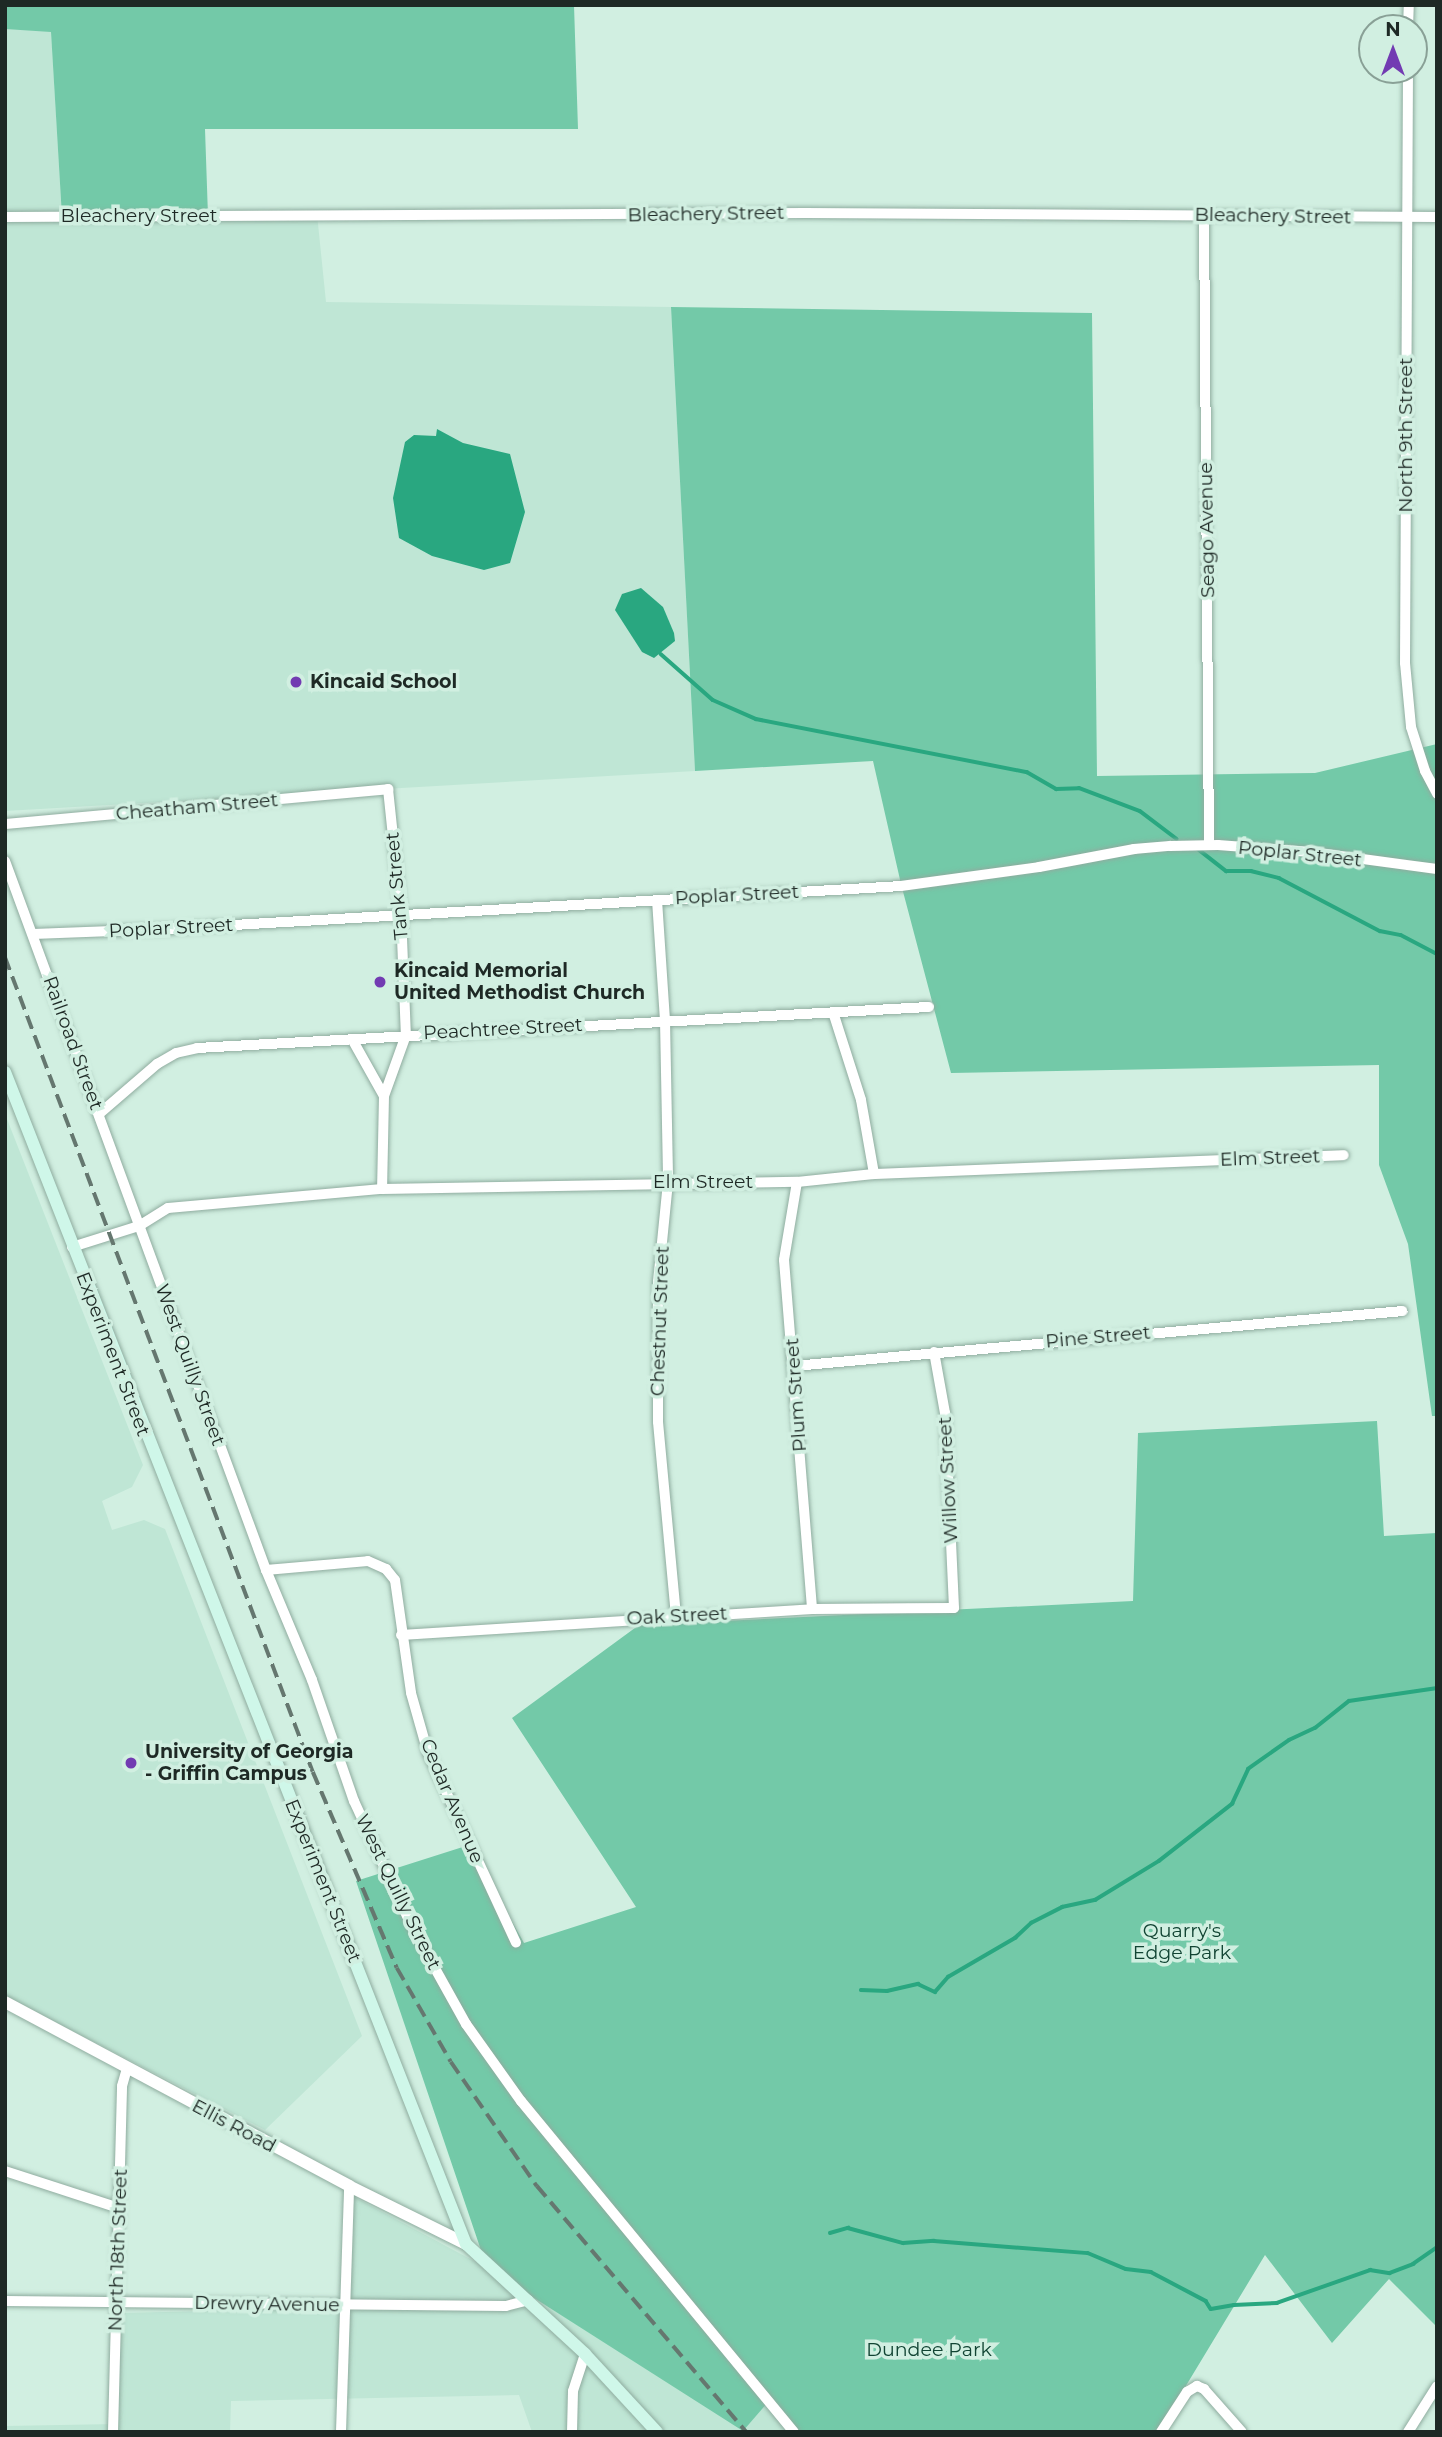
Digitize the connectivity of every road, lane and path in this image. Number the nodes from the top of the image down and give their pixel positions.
1 (1408, 84) edge
2 (1204, 215) junction
3 (5, 217) edge
4 (1437, 217) edge
5 (1407, 219) junction
6 (388, 789) joint
7 (1437, 794) edge
8 (5, 824) edge
9 (1209, 845) junction
10 (5, 861) edge
11 (1437, 869) edge
12 (657, 900) junction
13 (401, 913) junction
14 (33, 934) junction
15 (929, 1007) dead end
16 (834, 1012) junction
17 (665, 1020) junction
18 (406, 1035) junction
19 (352, 1040) junction
20 (5, 1072) edge
21 (384, 1096) junction
22 (99, 1114) junction
23 (1344, 1155) dead end
24 (874, 1174) junction
25 (668, 1182) junction
26 (796, 1182) junction
27 (382, 1189) junction
28 (141, 1226) junction
29 (72, 1247) junction
30 (1403, 1311) dead end
31 (934, 1352) junction
32 (794, 1366) junction
33 (266, 1570) junction
34 (954, 1608) joint
35 (812, 1609) junction
36 (676, 1615) junction
37 (401, 1635) junction
38 (516, 1943) dead end
39 (5, 2002) edge
40 (127, 2069) junction
41 (5, 2171) edge
42 (349, 2186) junction
43 (119, 2208) junction
44 (466, 2244) junction
45 (528, 2300) junction
46 (5, 2301) edge
47 (116, 2302) junction
48 (344, 2305) junction
49 (585, 2354) junction
50 (1437, 2386) edge
51 (113, 2432) edge
52 (341, 2432) edge
53 (572, 2432) edge
54 (657, 2432) edge
55 (794, 2432) edge
56 (1161, 2432) edge
57 (1242, 2432) edge
58 (1408, 2432) edge

1 - 5 street, North 9th Street
2 - 3 street, Bleachery Street
2 - 5 street, Bleachery Street
2 - 9 street, Seago Avenue
4 - 5 street, Bleachery Street
5 - 7 street, North 9th Street
6 - 8 street, Cheatham Street
6 - 13 street, Tank Street
9 - 11 street, Poplar Street
9 - 12 street, Poplar Street
10 - 14 street, Railroad Street
12 - 13 street, Poplar Street
12 - 17 street, Chestnut Street
13 - 14 street, Poplar Street
13 - 18 street, Tank Street
14 - 22 street, Railroad Street
15 - 16 street, Peachtree Street
16 - 17 street, Peachtree Street
16 - 24 street
17 - 18 street, Peachtree Street
17 - 25 street, Chestnut Street
18 - 19 street, Peachtree Street
18 - 21 street, Tank Street
19 - 21 street
19 - 22 street, Peachtree Street
20 - 29 main road, Experiment Street
21 - 27 street, Tank Street
22 - 28 street, Railroad Street
23 - 24 street, Elm Street
24 - 26 street, Elm Street
25 - 26 street, Elm Street
25 - 27 street, Elm Street
25 - 36 street, Chestnut Street
26 - 32 street, Plum Street
27 - 28 street, Elm Street
28 - 29 street, Elm Street
28 - 33 street, West Quilly Street
29 - 44 main road, Experiment Street
30 - 31 street, Pine Street
31 - 32 street, Pine Street
31 - 34 street, Willow Street
32 - 35 street, Plum Street
33 - 37 street, Cedar Avenue
33 - 55 street, West Quilly Street
34 - 35 street, Oak Street
35 - 36 street, Oak Street
36 - 37 street, Oak Street
37 - 38 street, Cedar Avenue
39 - 40 street, Ellis Road
40 - 42 street, Ellis Road
40 - 43 street, North 18th Street
41 - 43 street
42 - 44 street, Ellis Road
42 - 48 street
43 - 47 street, North 18th Street
44 - 45 main road, Experiment Street
45 - 48 street, Drewry Avenue
45 - 49 main road, Experiment Street
46 - 47 street, Drewry Avenue
47 - 48 street, Drewry Avenue
47 - 51 street, North 18th Street
48 - 52 street
49 - 53 street
49 - 54 main road, Experiment Street
50 - 58 street
56 - 57 street

